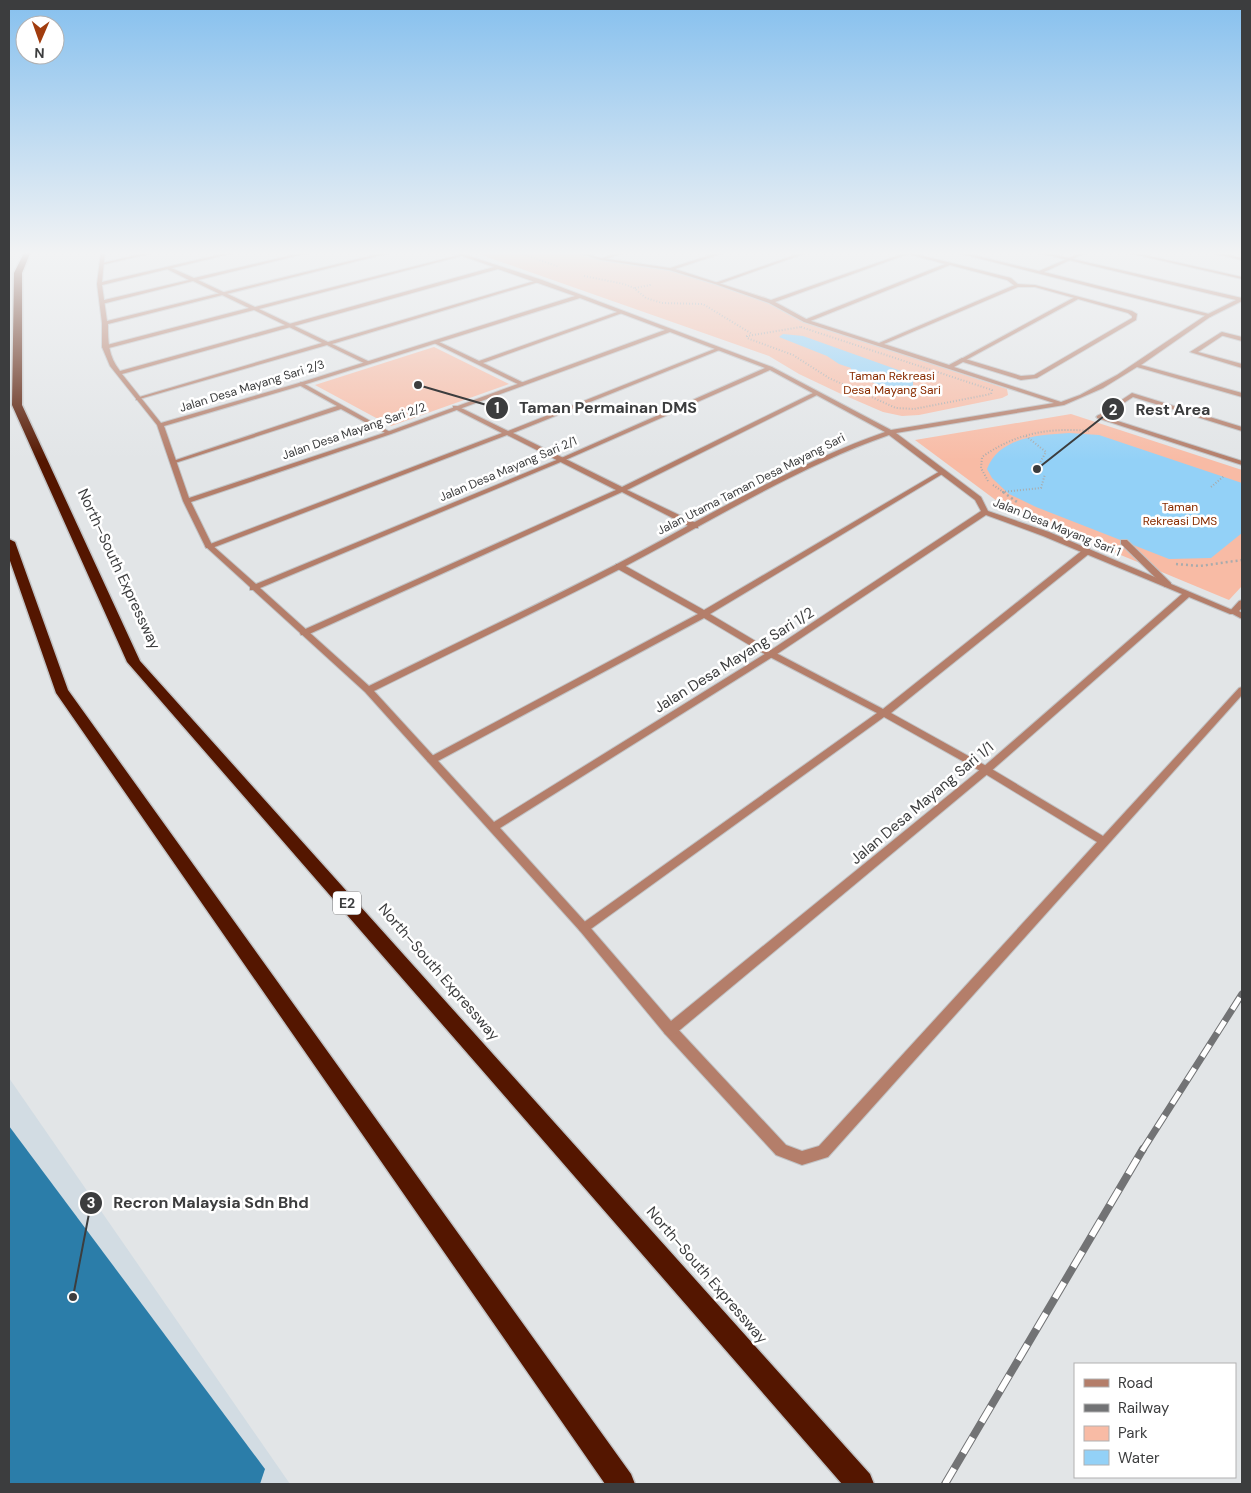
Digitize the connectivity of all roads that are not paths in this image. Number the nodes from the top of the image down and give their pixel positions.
1 (18, 321) edge
2 (115, 321) edge
3 (210, 321) edge
4 (280, 321) edge
5 (310, 321) edge
6 (404, 321) edge
7 (502, 321) edge
8 (597, 321) edge
9 (645, 321) edge
10 (806, 321) edge
11 (933, 321) edge
12 (1035, 321) edge
13 (1131, 321) edge
14 (1202, 321) edge
15 (105, 323) joint
16 (291, 326) junction
17 (670, 330) junction
18 (1242, 340) edge
19 (435, 342) junction
20 (328, 343) junction
21 (878, 345) junction
22 (105, 347) junction
23 (719, 349) junction
24 (962, 360) junction
25 (478, 362) junction
26 (368, 363) junction
27 (1136, 365) junction
28 (1242, 366) edge
29 (770, 368) junction
30 (948, 368) junction
31 (118, 373) junction
32 (301, 384) junction
33 (522, 384) junction
34 (817, 393) junction
35 (1242, 396) edge
36 (138, 399) junction
37 (1062, 404) junction
38 (341, 407) junction
39 (455, 407) junction
40 (160, 425) junction
41 (1242, 429) edge
42 (389, 432) junction
43 (890, 432) junction
44 (507, 433) junction
45 (561, 460) junction
46 (173, 462) junction
47 (1242, 464) edge
48 (942, 472) junction
49 (622, 490) junction
50 (187, 501) junction
51 (985, 512) junction
52 (695, 526) junction
53 (9, 542) edge
54 (1124, 542) dead end
55 (209, 546) junction
56 (1087, 551) junction
57 (619, 566) junction
58 (1168, 585) junction
59 (253, 588) junction
60 (1188, 593) junction
61 (1242, 603) edge
62 (1233, 612) junction
63 (704, 614) junction
64 (1242, 616) edge
65 (304, 633) junction
66 (771, 654) junction
67 (368, 690) junction
68 (1242, 690) edge
69 (884, 713) junction
70 (432, 760) junction
71 (986, 770) junction
72 (494, 827) junction
73 (1105, 842) junction
74 (584, 928) junction
75 (670, 1030) junction
76 (855, 1478) edge
77 (621, 1484) edge

1 - 76 highway, North–South Expressway / E2
2 - 15 street
3 - 22 street
4 - 16 street
5 - 16 street
6 - 20 street
7 - 19 street, Jalan Desa Mayang Sari 2/3
8 - 25 street
9 - 17 street, Jalan Desa Mayang Sari 1
10 - 21 street
11 - 21 street
12 - 24 street
13 - 24 street
14 - 27 street, Jalan Utama Taman Desa Mayang Sari
15 - 22 street
16 - 20 street
16 - 31 street
17 - 23 street, Jalan Desa Mayang Sari 1
17 - 33 street, Jalan Desa Mayang Sari 2/2
18 - 28 street
19 - 25 street
19 - 26 street, Jalan Desa Mayang Sari 2/3
20 - 26 street
20 - 36 street
21 - 30 street
22 - 31 street
23 - 29 street, Jalan Desa Mayang Sari 1
23 - 44 street
24 - 30 street
25 - 33 street
26 - 32 street, Jalan Desa Mayang Sari 2/3
27 - 35 street
27 - 37 street, Jalan Utama Taman Desa Mayang Sari
29 - 34 street, Jalan Desa Mayang Sari 1
29 - 45 street, Jalan Desa Mayang Sari 2/1
30 - 37 street
31 - 36 street
32 - 38 street
32 - 40 street, Jalan Desa Mayang Sari 2/3
33 - 39 street, Jalan Desa Mayang Sari 2/2
34 - 43 street, Jalan Desa Mayang Sari 1
34 - 49 street
36 - 40 street
37 - 43 street, Jalan Utama Taman Desa Mayang Sari
38 - 42 street
38 - 46 street
39 - 42 street, Jalan Desa Mayang Sari 2/2
39 - 44 street
40 - 46 street
41 - 47 street
42 - 50 street, Jalan Desa Mayang Sari 2/2
43 - 48 street, Jalan Desa Mayang Sari 1
43 - 52 street, Jalan Utama Taman Desa Mayang Sari
44 - 45 street
44 - 55 street
45 - 49 street
45 - 59 street, Jalan Desa Mayang Sari 2/1
46 - 50 street
48 - 51 street, Jalan Desa Mayang Sari 1
48 - 63 street
49 - 52 street
49 - 65 street
50 - 55 street
51 - 56 street, Jalan Desa Mayang Sari 1
51 - 66 street, Jalan Desa Mayang Sari 1/2
52 - 57 street, Jalan Utama Taman Desa Mayang Sari
53 - 77 highway
54 - 58 street
55 - 59 street
56 - 58 street, Jalan Desa Mayang Sari 1
56 - 69 street
57 - 63 street
57 - 67 street, Jalan Utama Taman Desa Mayang Sari
58 - 60 street, Jalan Desa Mayang Sari 1
59 - 65 street
60 - 62 street, Jalan Desa Mayang Sari 1
60 - 71 street, Jalan Desa Mayang Sari 1/1
61 - 62 street
62 - 64 street, Jalan Desa Mayang Sari 1
63 - 66 street
63 - 70 street
65 - 67 street
66 - 69 street
66 - 72 street, Jalan Desa Mayang Sari 1/2
67 - 70 street
68 - 73 street
69 - 71 street
69 - 74 street
70 - 72 street
71 - 73 street
71 - 75 street, Jalan Desa Mayang Sari 1/1
72 - 74 street
73 - 75 street
74 - 75 street

